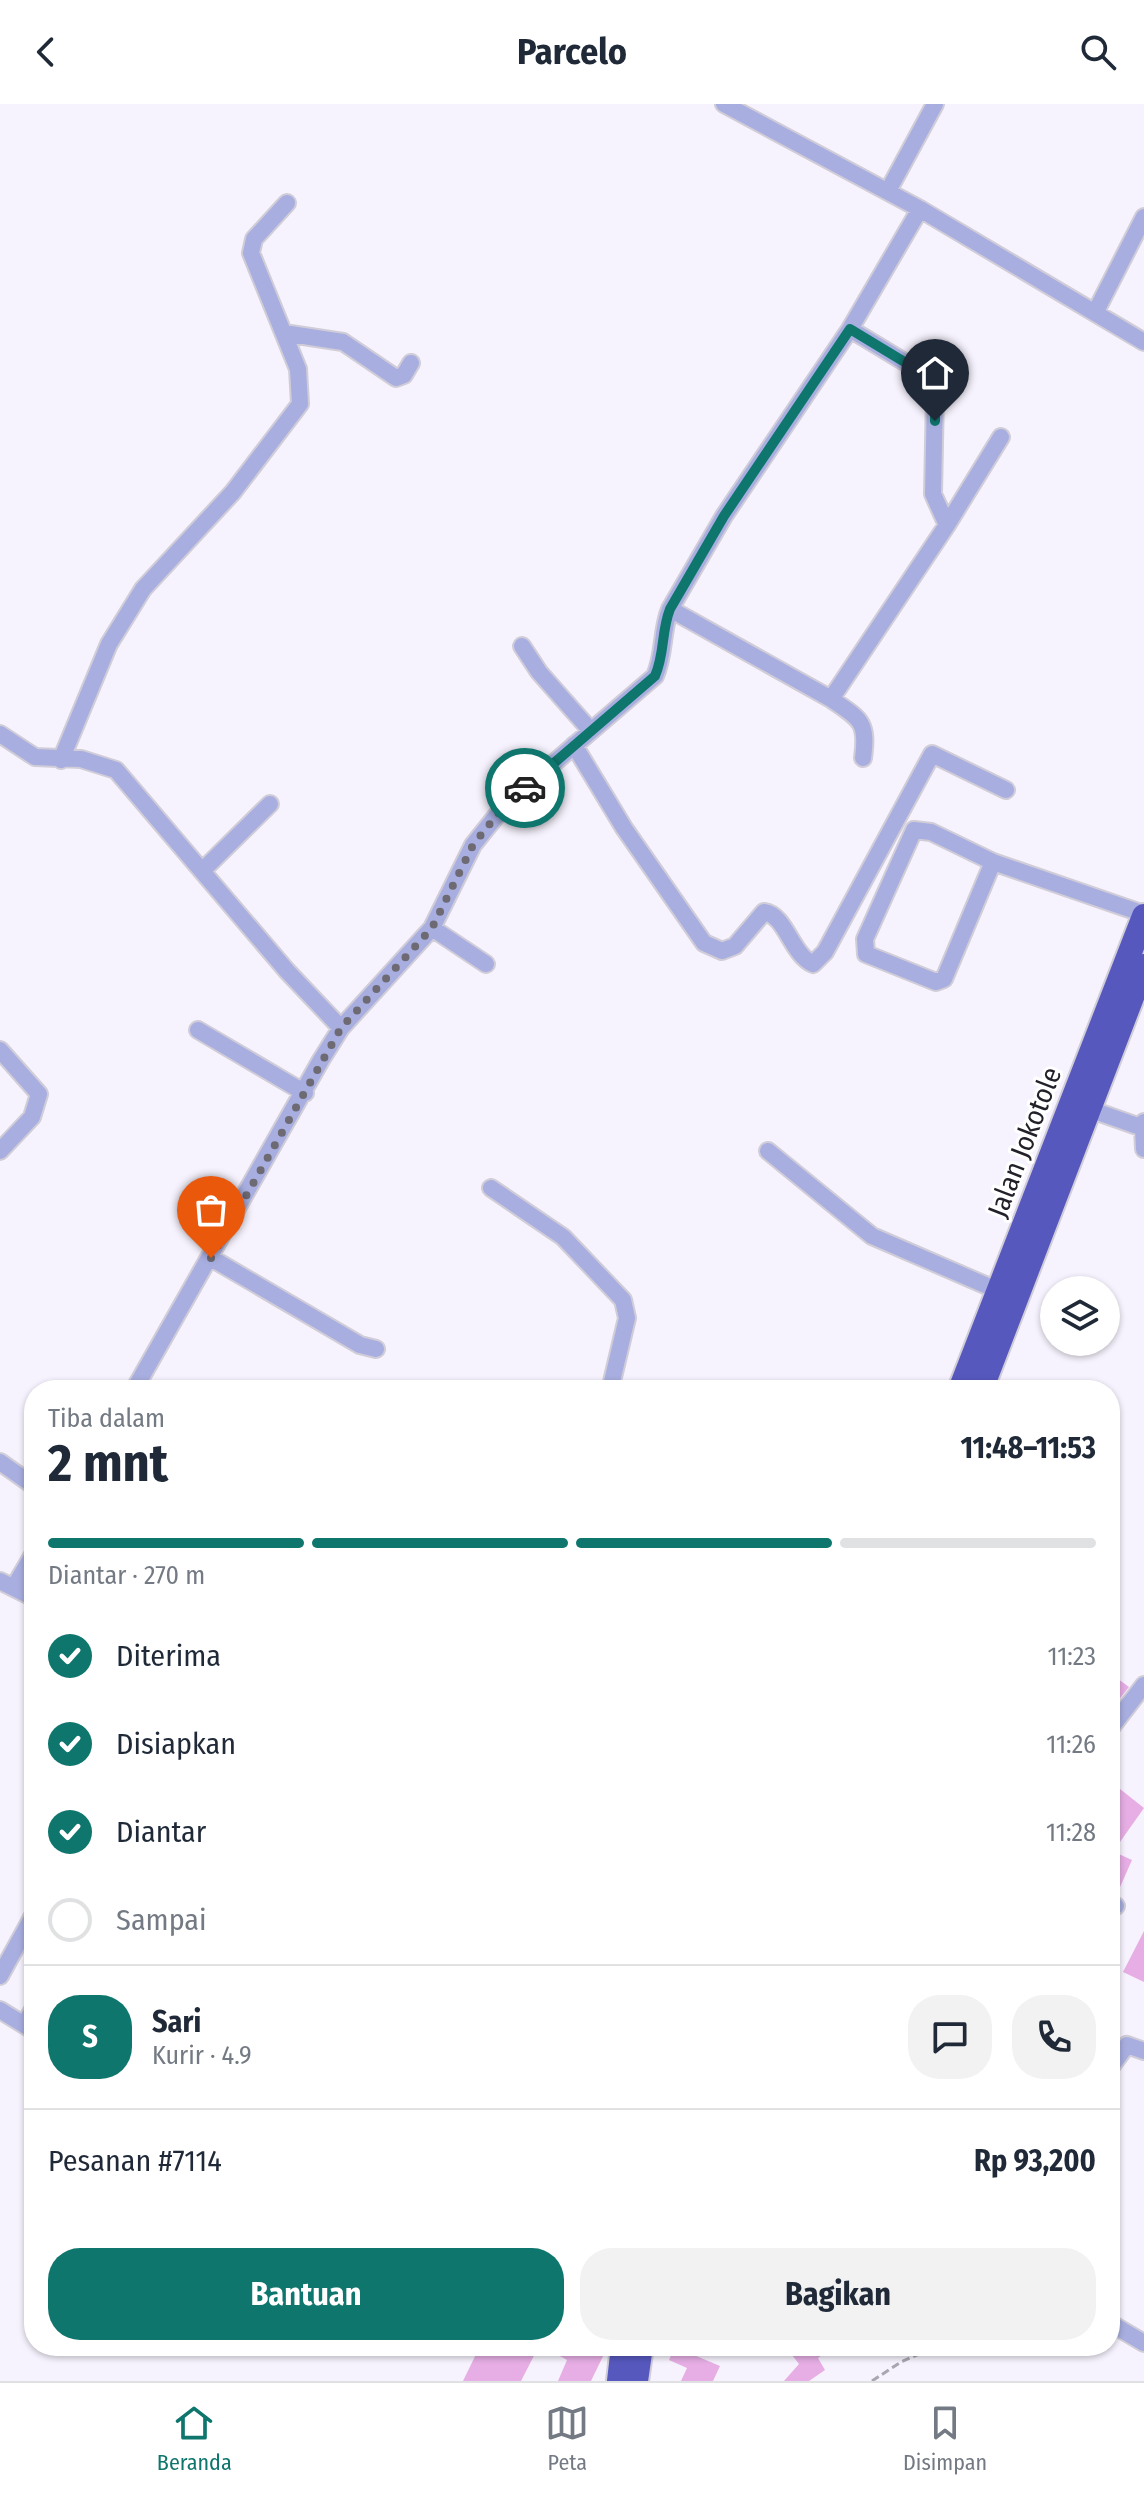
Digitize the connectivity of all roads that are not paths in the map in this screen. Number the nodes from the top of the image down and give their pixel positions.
1 (935, 104) edge
2 (734, 107) edge
3 (888, 191) junction
4 (287, 203) dead end
5 (920, 209) junction
6 (1144, 217) edge
7 (1095, 313) junction
8 (850, 329) junction
9 (284, 333) junction
10 (1144, 342) edge
11 (411, 363) dead end
12 (1001, 437) dead end
13 (947, 525) junction
14 (679, 614) junction
15 (522, 646) dead end
16 (831, 699) junction
17 (591, 731) junction
18 (0, 734) edge
19 (574, 745) junction
20 (863, 758) dead end
21 (61, 760) junction
22 (1006, 790) dead end
23 (270, 804) dead end
24 (993, 862) junction
25 (202, 871) junction
26 (1144, 915) edge
27 (432, 928) junction
28 (486, 964) dead end
29 (1144, 966) edge
30 (341, 1028) junction
31 (198, 1030) dead end
32 (0, 1050) edge
33 (305, 1093) junction
34 (1089, 1109) junction
35 (1143, 1125) edge
36 (1144, 1149) edge
37 (0, 1151) edge
38 (768, 1151) dead end
39 (491, 1188) dead end
40 (211, 1258) junction
41 (999, 1291) junction
42 (376, 1349) dead end
43 (140, 1380) edge
44 (612, 1380) edge
45 (964, 1380) edge
46 (985, 1380) edge
47 (0, 1462) edge
48 (24, 1479) edge
49 (24, 1564) edge
50 (7, 1584) edge
51 (1144, 1685) edge
52 (1120, 1716) edge
53 (24, 1932) edge
54 (0, 1976) edge
55 (0, 2010) edge
56 (24, 2025) edge
57 (1144, 2051) edge
58 (1120, 2054) edge
59 (1120, 2329) edge
60 (1144, 2343) edge
61 (622, 2356) edge
62 (640, 2356) edge
63 (619, 2381) edge
64 (636, 2381) edge

1 - 3 street
2 - 3 street
3 - 5 street
4 - 9 street
5 - 7 street
5 - 8 street
6 - 7 street
7 - 10 street
8 - 13 street
8 - 14 street
9 - 11 street
9 - 21 street
12 - 13 street
13 - 16 street
14 - 16 street
14 - 17 street
15 - 17 street
16 - 20 street
17 - 19 street
18 - 21 street
19 - 22 street
19 - 27 street
21 - 25 street
23 - 25 street
24 - 24 street
24 - 26 street
25 - 30 street
26 - 41 highway, Jalan Jokotole
27 - 28 street
27 - 30 street
29 - 34 highway, Jalan Jokotole
30 - 33 street
31 - 33 street
32 - 37 street
33 - 40 street
34 - 35 street
34 - 46 highway, Jalan Jokotole
35 - 36 street
38 - 41 street
39 - 44 street
40 - 42 street
40 - 43 street
41 - 45 highway, Jalan Jokotole
47 - 48 street
49 - 50 street
51 - 52 street
53 - 54 street
55 - 56 street
57 - 58 street
59 - 60 street
61 - 63 highway
62 - 64 highway

